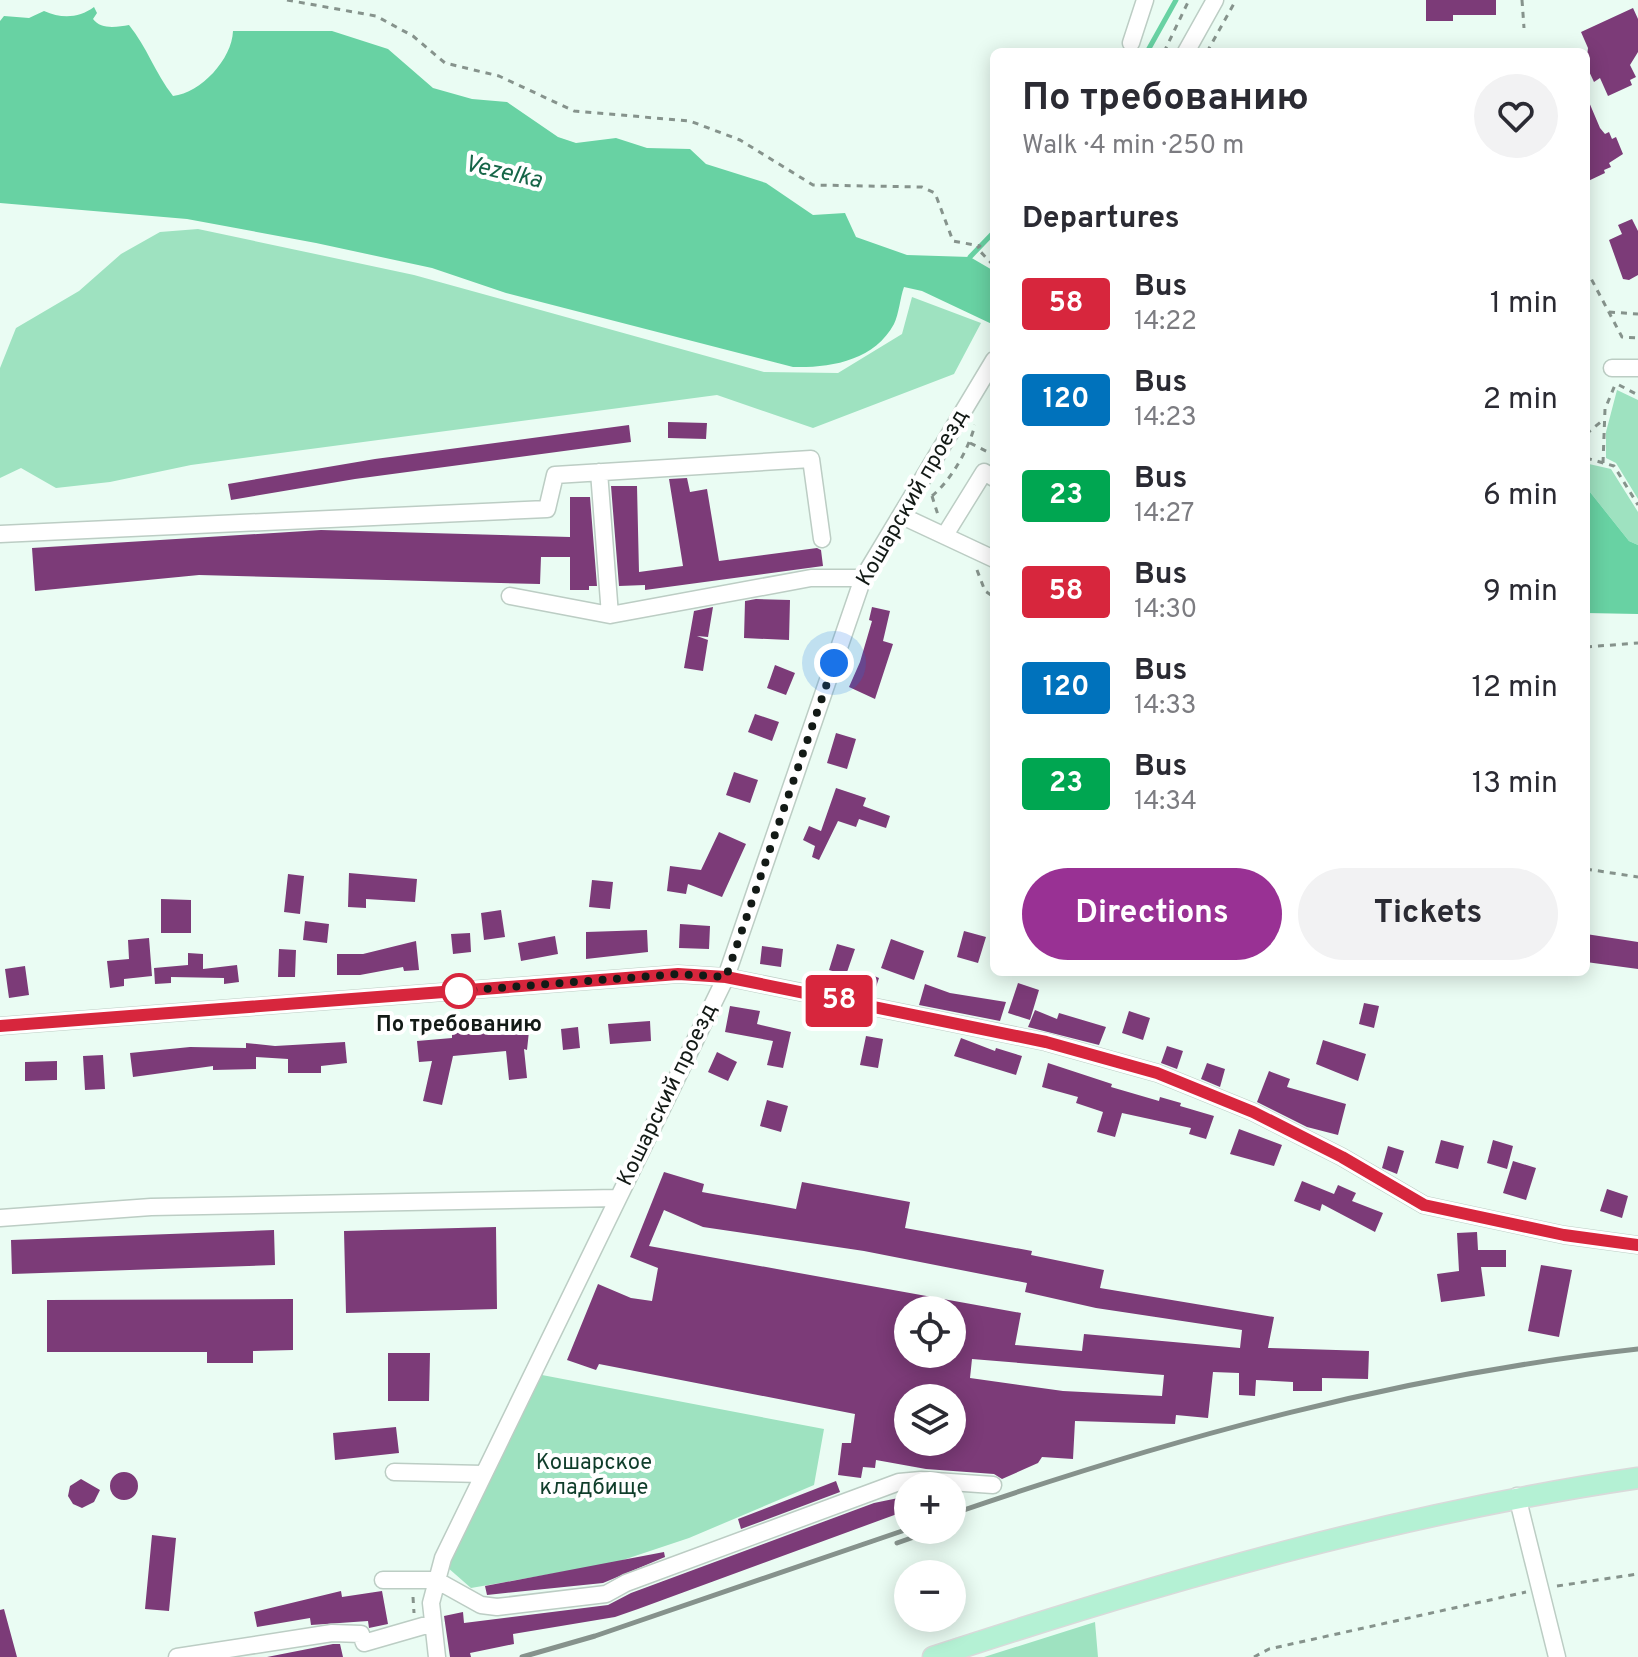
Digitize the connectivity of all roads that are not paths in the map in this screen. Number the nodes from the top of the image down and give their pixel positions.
1 (1145, 0) edge
2 (1215, 0) edge
3 (1131, 43) dead end
4 (1188, 48) edge
5 (990, 367) edge
6 (1612, 368) dead end
7 (1638, 368) edge
8 (599, 472) junction
9 (990, 476) edge
10 (902, 516) junction
11 (0, 534) edge
12 (945, 535) junction
13 (822, 539) dead end
14 (988, 555) edge
15 (863, 578) junction
16 (510, 596) dead end
17 (610, 615) junction
18 (726, 977) junction
19 (0, 1026) edge
20 (617, 1198) junction
21 (0, 1218) edge
22 (1638, 1245) edge
23 (394, 1472) dead end
24 (483, 1474) junction
25 (1638, 1478) edge
26 (993, 1485) dead end
27 (1517, 1496) junction
28 (383, 1580) dead end
29 (436, 1580) junction
30 (430, 1624) junction
31 (364, 1650) edge
32 (177, 1657) edge
33 (437, 1657) edge
34 (933, 1657) edge
35 (1557, 1657) edge

1 - 3 street
2 - 4 street
5 - 10 street, Кошарский проезд
6 - 7 street
8 - 11 street
8 - 13 street
8 - 17 street
9 - 12 street
10 - 12 street
10 - 15 street, Кошарский проезд
12 - 14 street
15 - 17 street
15 - 18 street, Кошарский проезд
16 - 17 street
18 - 19 street
18 - 20 street, Кошарский проезд
18 - 22 street
20 - 21 street
20 - 24 street, Кошарский проезд
23 - 24 street
24 - 29 street, Кошарский проезд
25 - 27 main road
26 - 29 street
27 - 34 main road
27 - 35 street
28 - 29 street
29 - 30 street, Кошарский проезд
30 - 31 street
30 - 33 street, Кошарский проезд
31 - 32 street

